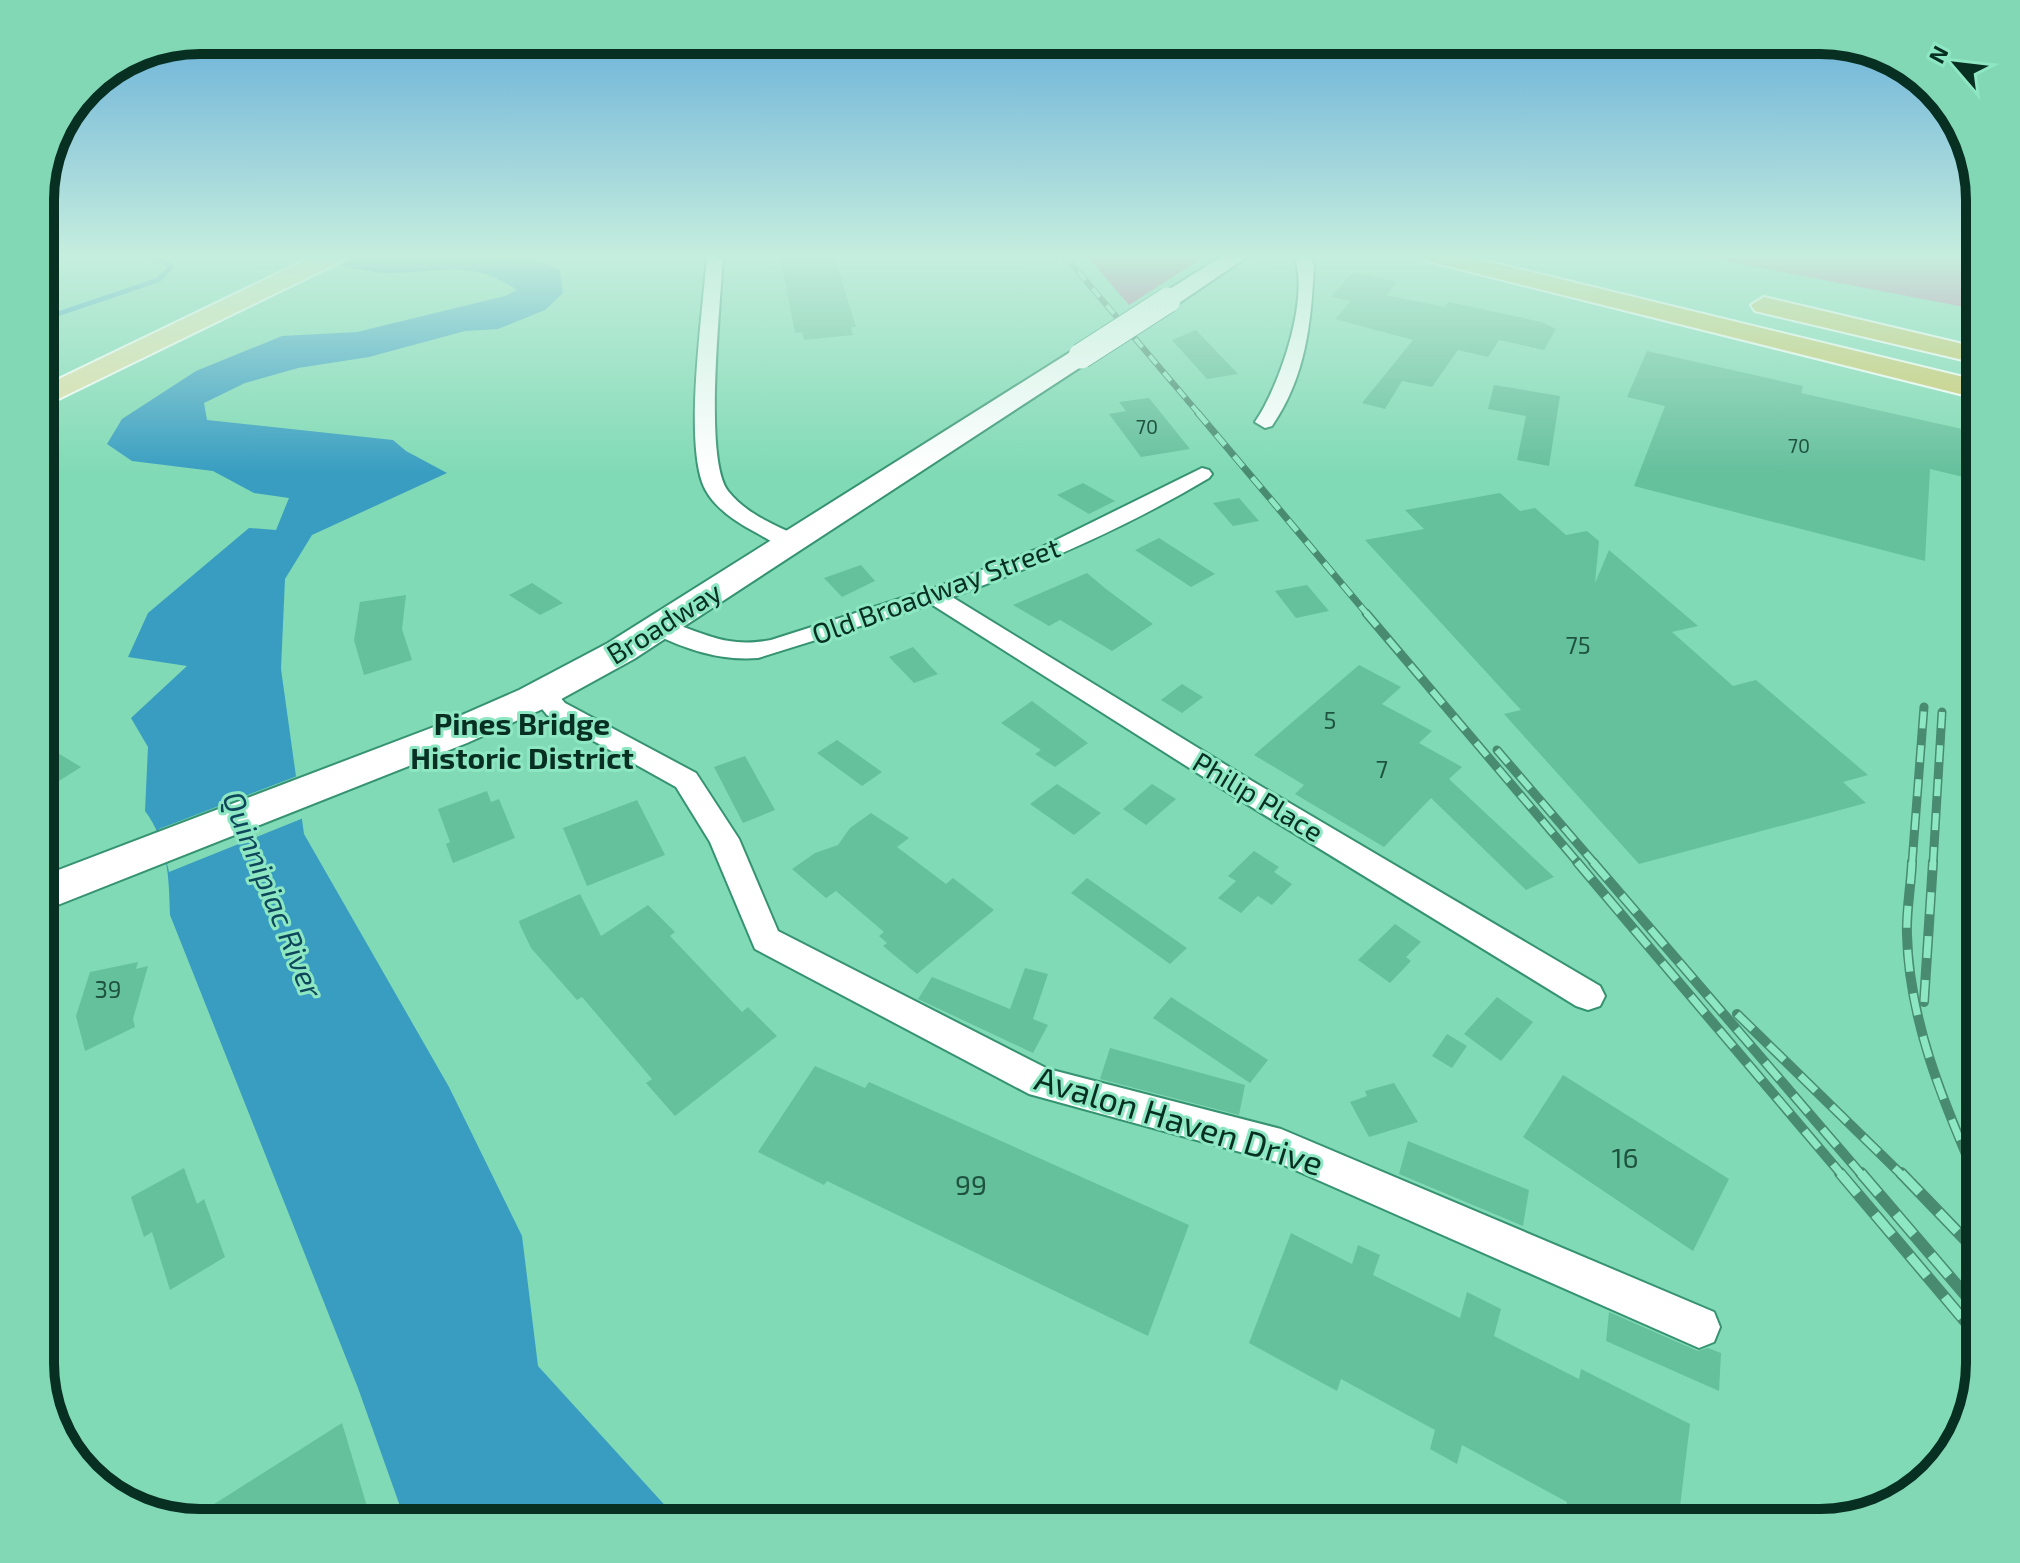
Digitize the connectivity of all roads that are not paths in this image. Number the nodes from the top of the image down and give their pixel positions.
1 (185, 328) edge
2 (712, 328) edge
3 (1125, 328) edge
4 (1301, 328) edge
5 (1728, 328) edge
6 (1861, 328) edge
7 (1966, 353) edge
8 (1966, 387) edge
9 (54, 392) edge
10 (1265, 422) dead end
11 (1202, 474) dead end
12 (792, 542) junction
13 (931, 594) junction
14 (659, 627) junction
15 (543, 694) junction
16 (54, 890) edge
17 (1588, 996) dead end
18 (1699, 1327) dead end

1 - 9 main road
2 - 12 street
3 - 12 main road, Broadway, bridge
4 - 10 street
5 - 8 highway
6 - 7 highway
11 - 13 street, Old Broadway Street
12 - 14 main road, Broadway
13 - 14 street, Old Broadway Street
13 - 17 street, Philip Place
14 - 15 main road, Broadway
15 - 16 main road, Broadway
15 - 18 street, Avalon Haven Drive

